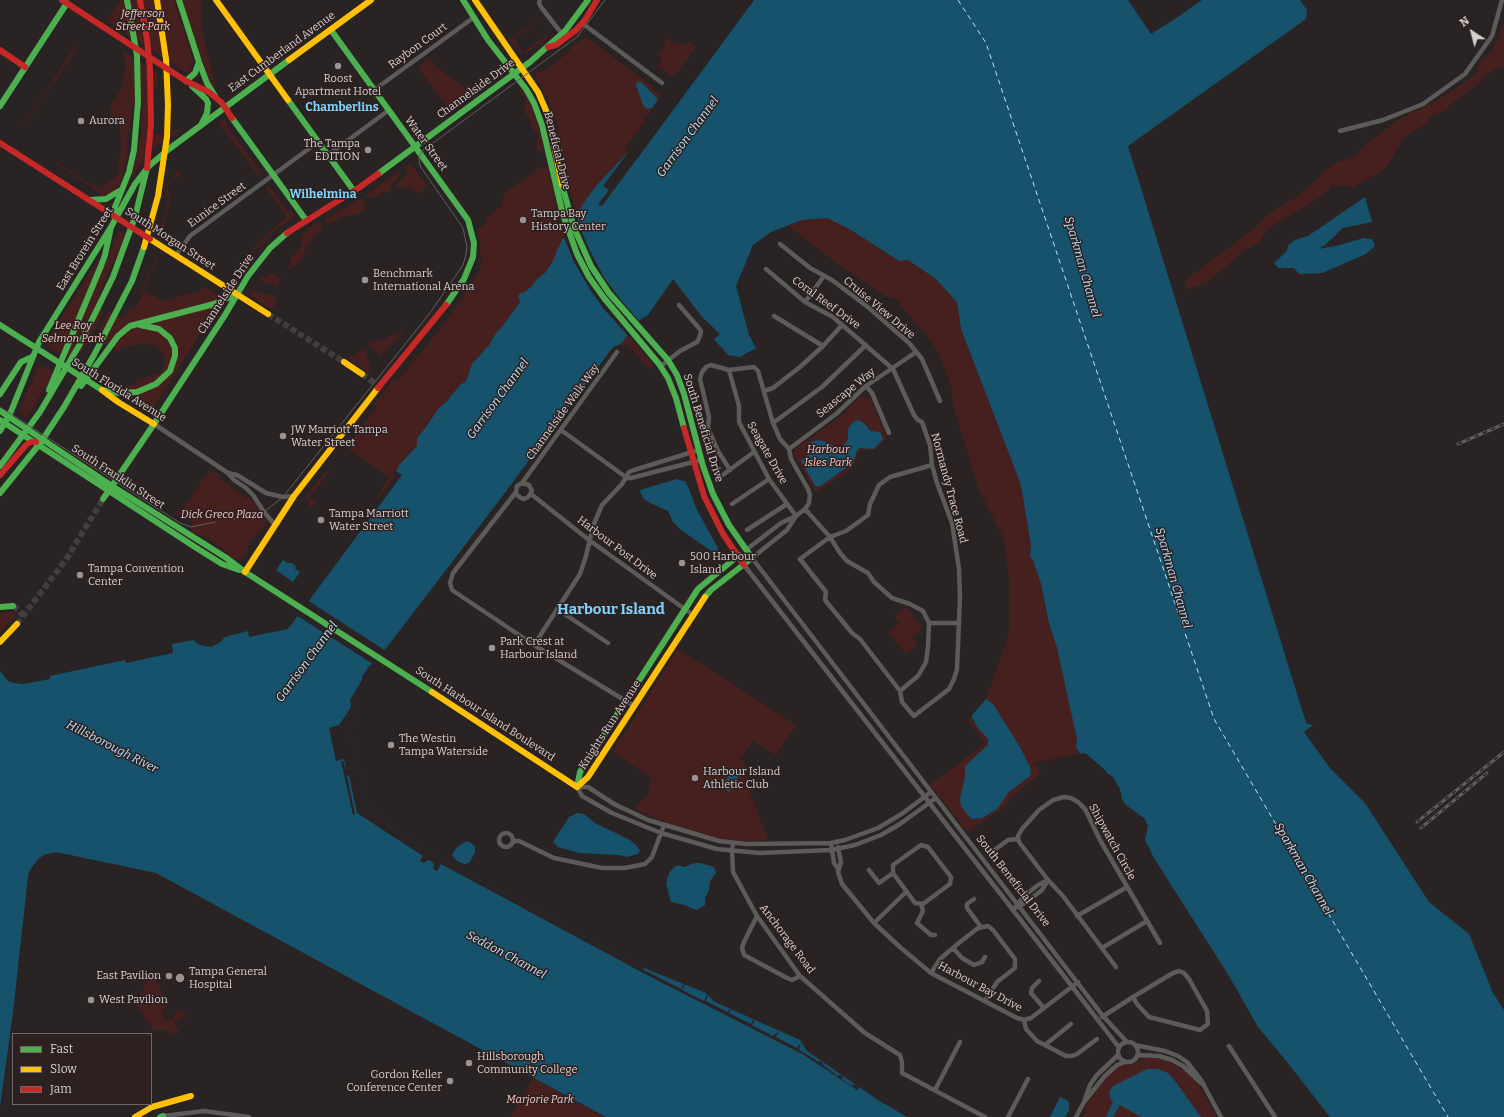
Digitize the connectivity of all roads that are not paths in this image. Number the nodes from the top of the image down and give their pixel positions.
1 (127, 0) edge
2 (140, 0) edge
3 (157, 0) edge
4 (179, 0) edge
5 (216, 0) edge
6 (371, 0) edge
7 (463, 0) edge
8 (475, 0) edge
9 (540, 0) edge
10 (588, 0) edge
11 (592, 0) edge
12 (597, 0) edge
13 (1502, 0) edge
14 (66, 1) edge
15 (473, 18) junction
16 (582, 23) junction
17 (331, 30) junction
18 (562, 34) junction
19 (548, 47) junction
20 (0, 50) edge
21 (198, 62) junction
22 (25, 67) junction
23 (522, 68) junction
24 (269, 74) junction
25 (514, 74) junction
26 (186, 81) junction
27 (662, 83) dead end
28 (374, 90) junction
29 (215, 96) junction
30 (0, 106) edge
31 (225, 107) junction
32 (389, 110) junction
33 (201, 126) junction
34 (1340, 131) dead end
35 (318, 142) junction
36 (0, 143) edge
37 (415, 146) junction
38 (328, 155) junction
39 (274, 174) junction
40 (123, 188) junction
41 (354, 191) junction
42 (90, 200) junction
43 (117, 216) junction
44 (306, 220) junction
45 (111, 227) junction
46 (780, 244) dead end
47 (176, 255) junction
48 (766, 269) dead end
49 (824, 276) junction
50 (237, 294) junction
51 (805, 302) junction
52 (680, 305) dead end
53 (268, 314) tunnel mouth
54 (774, 316) dead end
55 (137, 324) junction
56 (0, 325) edge
57 (842, 325) junction
58 (641, 331) joint
59 (637, 337) joint
60 (866, 345) junction
61 (823, 346) junction
62 (36, 348) junction
63 (617, 352) dead end
64 (916, 352) junction
65 (32, 357) junction
66 (668, 360) junction
67 (344, 362) tunnel mouth
68 (661, 366) junction
69 (893, 369) junction
70 (729, 370) junction
71 (362, 374) tunnel mouth
72 (866, 386) junction
73 (102, 390) junction
74 (764, 391) junction
75 (0, 394) edge
76 (940, 401) dead end
77 (64, 407) junction
78 (0, 411) edge
79 (40, 412) junction
80 (9, 417) junction
81 (3, 422) edge
82 (773, 423) junction
83 (154, 424) junction
84 (561, 430) junction
85 (0, 431) edge
86 (889, 433) dead end
87 (36, 442) junction
88 (789, 449) junction
89 (699, 450) junction
90 (690, 452) junction
91 (754, 452) junction
92 (701, 460) junction
93 (693, 462) junction
94 (932, 465) junction
95 (0, 466) edge
96 (730, 470) junction
97 (228, 473) junction
98 (0, 475) edge
99 (720, 477) dead end
100 (627, 478) junction
101 (770, 479) junction
102 (522, 483) junction
103 (110, 488) junction
104 (516, 492) junction
105 (0, 493) edge
106 (531, 494) junction
107 (294, 496) junction
108 (103, 499) tunnel mouth
109 (732, 504) dead end
110 (787, 504) junction
111 (805, 509) junction
112 (796, 516) junction
113 (275, 525) junction
114 (747, 530) dead end
115 (769, 532) junction
116 (830, 538) junction
117 (590, 540) junction
118 (775, 540) junction
119 (202, 543) junction
120 (198, 549) junction
121 (746, 550) junction
122 (738, 556) junction
123 (752, 558) junction
124 (744, 565) junction
125 (245, 572) junction
126 (781, 596) junction
127 (288, 599) joint
128 (691, 600) junction
129 (773, 602) junction
130 (13, 606) dead end
131 (699, 606) junction
132 (0, 607) edge
133 (557, 609) junction
134 (685, 609) junction
135 (693, 615) junction
136 (959, 622) junction
137 (928, 623) junction
138 (17, 624) tunnel mouth
139 (2, 640) edge
140 (608, 643) dead end
141 (534, 645) junction
142 (657, 652) junction
143 (666, 657) junction
144 (842, 675) junction
145 (835, 681) junction
146 (900, 691) junction
147 (626, 702) junction
148 (634, 706) junction
149 (885, 732) junction
150 (878, 737) junction
151 (577, 787) junction
152 (931, 792) junction
153 (925, 796) junction
154 (936, 798) junction
155 (930, 802) junction
156 (664, 825) junction
157 (661, 834) junction
158 (1018, 839) junction
159 (514, 841) dead end
160 (837, 842) junction
161 (733, 843) junction
162 (831, 843) junction
163 (838, 849) junction
164 (732, 850) junction
165 (831, 850) junction
166 (993, 851) dead end
167 (838, 869) junction
168 (869, 870) dead end
169 (892, 873) junction
170 (1048, 880) junction
171 (1127, 887) junction
172 (906, 892) junction
173 (974, 899) dead end
174 (921, 904) junction
175 (1019, 905) junction
176 (1014, 910) junction
177 (757, 916) junction
178 (1077, 916) junction
179 (1147, 921) junction
180 (874, 923) junction
181 (981, 927) junction
182 (935, 935) dead end
183 (1160, 943) dead end
184 (953, 948) junction
185 (1102, 948) junction
186 (986, 957) dead end
187 (1116, 967) dead end
188 (931, 973) junction
189 (800, 976) junction
190 (1040, 981) dead end
191 (1078, 982) junction
192 (1072, 987) junction
193 (1133, 997) junction
194 (985, 1001) junction
195 (1044, 1008) junction
196 (1103, 1016) junction
197 (1024, 1020) junction
198 (1098, 1020) junction
199 (1071, 1024) dead end
200 (1097, 1039) dead end
201 (1126, 1041) junction
202 (960, 1042) dead end
203 (1045, 1045) junction
204 (1135, 1045) junction
205 (1118, 1046) junction
206 (1229, 1046) dead end
207 (1118, 1055) junction
208 (1138, 1055) junction
209 (1125, 1062) junction
210 (1028, 1079) dead end
211 (1203, 1086) junction
212 (935, 1090) junction
213 (191, 1096) dead end
214 (1084, 1102) junction
215 (134, 1117) edge
216 (162, 1117) edge
217 (249, 1117) edge
218 (984, 1117) edge
219 (1008, 1117) edge
220 (1076, 1117) edge
221 (1221, 1117) edge
222 (1275, 1117) edge

1 - 40 main road
2 - 79 main road
3 - 77 main road
4 - 21 main road
5 - 24 main road
6 - 17 main road, East Cumberland Avenue
7 - 15 main road, Beneficial Drive
8 - 23 main road, Beneficial Drive
9 - 18 street
10 - 18 main road, Channelside Drive
11 - 16 main road
12 - 16 main road, Channelside Drive
13 - 34 street
14 - 22 main road
14 - 26 main road
15 - 25 main road, Beneficial Drive
15 - 28 street, Raybon Court
16 - 19 main road, Channelside Drive
16 - 27 street
17 - 24 main road, East Cumberland Avenue
17 - 28 main road, Water Street
18 - 19 main road, Channelside Drive
19 - 23 main road, Channelside Drive
20 - 22 main road
21 - 26 main road
21 - 29 main road
22 - 30 main road
23 - 25 main road, Channelside Drive
23 - 58 main road, Beneficial Drive
24 - 31 main road, East Cumberland Avenue
24 - 35 main road
25 - 37 main road, Channelside Drive
25 - 59 main road, Beneficial Drive
26 - 29 main road
26 - 33 main road
28 - 32 main road, Water Street
29 - 31 main road
31 - 33 main road, East Brorein Street
31 - 39 main road
32 - 37 main road, Water Street
32 - 38 street
33 - 43 main road, East Brorein Street
35 - 38 main road
35 - 39 street, Eunice Street
36 - 42 main road, South Morgan Street
37 - 41 main road, Channelside Drive
37 - 107 main road, Water Street
38 - 41 main road
39 - 44 main road
39 - 47 street, Eunice Street
40 - 42 main road
40 - 43 main road
41 - 44 main road, Channelside Drive
42 - 43 main road, South Morgan Street
43 - 45 main road, East Brorein Street
43 - 47 main road, South Morgan Street
44 - 50 main road, Channelside Drive
45 - 62 main road, East Brorein Street
45 - 79 main road
46 - 49 street, Cruise View Drive
47 - 50 main road, South Morgan Street
48 - 51 street, Coral Reef Drive
49 - 51 street
49 - 64 street, Cruise View Drive
50 - 53 main road, South Morgan Street
50 - 55 main road
50 - 83 main road, Channelside Drive
51 - 57 street, Coral Reef Drive
52 - 66 street
54 - 61 street
55 - 73 main road
55 - 77 main road
56 - 62 main road, South Florida Avenue
57 - 60 street, Coral Reef Drive
57 - 61 street
58 - 66 main road, South Beneficial Drive
59 - 68 main road, South Beneficial Drive
60 - 69 street, Coral Reef Drive
60 - 82 street
61 - 74 street
62 - 65 main road, East Brorein Street
62 - 73 main road, South Florida Avenue
63 - 84 street, Channelside Walk Way
64 - 69 street, Seascape Way
64 - 76 street, Cruise View Drive
65 - 75 main road
65 - 80 main road, East Brorein Street
66 - 68 street
66 - 89 main road, South Beneficial Drive
67 - 71 main road
68 - 90 main road, South Beneficial Drive
69 - 72 street, Seascape Way
69 - 94 street, Normandy Trace Road
70 - 74 street
70 - 91 street, Seagate Drive
70 - 96 street
72 - 86 street
72 - 88 street, Seascape Way
73 - 83 main road, South Florida Avenue
74 - 82 street
77 - 105 main road
78 - 80 main road, South Franklin Street
79 - 95 main road
80 - 81 main road, East Brorein Street
80 - 103 main road, South Franklin Street
81 - 85 main road, East Brorein Street
81 - 87 main road, South Franklin Street
82 - 88 street
83 - 97 street, South Florida Avenue
83 - 103 main road, Channelside Drive
84 - 100 street
84 - 102 street, Channelside Walk Way
87 - 98 main road
87 - 103 main road, South Franklin Street
88 - 111 street
89 - 90 street
89 - 92 main road, South Beneficial Drive
90 - 93 main road, South Beneficial Drive
90 - 100 street
91 - 96 street
91 - 101 street, Seagate Drive
92 - 93 street
92 - 121 main road, South Beneficial Drive
93 - 100 street
93 - 122 main road, South Beneficial Drive
94 - 116 street
94 - 136 street, Normandy Trace Road
96 - 99 street
97 - 107 street, South Florida Avenue
97 - 113 street, South Florida Avenue
100 - 117 street
101 - 109 street
101 - 110 street, Seagate Drive
102 - 104 street
102 - 106 street
103 - 108 main road, Channelside Drive
103 - 119 main road, South Franklin Street
103 - 120 main road, South Franklin Street
104 - 106 street
104 - 141 street
106 - 117 street, Harbour Post Drive
107 - 113 main road, Water Street
110 - 112 street, Seagate Drive
110 - 114 street
111 - 112 street, Knights Run Avenue
111 - 116 street
112 - 115 street, Knights Run Avenue
112 - 118 street, Knights Run Avenue
113 - 125 main road, Water Street
115 - 118 street
115 - 121 street, Knights Run Avenue
116 - 137 street
116 - 146 street, Normandy Trace Road
117 - 133 street
117 - 134 street, Harbour Post Drive
118 - 123 street, Knights Run Avenue
119 - 120 street
119 - 125 main road, South Franklin Street
120 - 125 main road, South Franklin Street
121 - 122 main road, Knights Run Avenue
121 - 123 main road, South Beneficial Drive
122 - 124 main road, South Beneficial Drive
122 - 128 main road, Knights Run Avenue
123 - 124 main road, Knights Run Avenue
123 - 126 street, South Beneficial Drive
124 - 129 street, South Beneficial Drive
124 - 131 main road, Knights Run Avenue
125 - 127 main road, South Franklin Street
126 - 129 street
126 - 144 street, South Beneficial Drive
127 - 151 main road, South Harbour Island Boulevard
128 - 131 main road
128 - 134 main road, Knights Run Avenue
129 - 145 street, South Beneficial Drive
130 - 132 main road
131 - 135 main road, Knights Run Avenue
133 - 140 street
133 - 141 street
134 - 135 street, Harbour Post Drive
134 - 142 main road, Knights Run Avenue
135 - 143 main road, Knights Run Avenue
136 - 137 street
136 - 146 street, Normandy Trace Road
137 - 146 street
138 - 139 main road
141 - 147 street
142 - 143 main road
142 - 147 main road, Knights Run Avenue
143 - 148 main road, Knights Run Avenue
144 - 145 street
144 - 149 street, South Beneficial Drive
145 - 150 street, South Beneficial Drive
147 - 148 street
147 - 151 main road, Knights Run Avenue
148 - 151 main road, Knights Run Avenue
149 - 150 street
149 - 152 street, South Beneficial Drive
150 - 153 street, South Beneficial Drive
151 - 156 street, South Harbour Island Boulevard
151 - 157 street, South Harbour Island Boulevard
152 - 153 street, South Harbour Island Boulevard
152 - 154 street, South Beneficial Drive
153 - 155 street, South Beneficial Drive
153 - 160 street, South Harbour Island Boulevard
154 - 155 street, South Harbour Island Boulevard
154 - 175 street, South Beneficial Drive
155 - 163 street, South Harbour Island Boulevard
155 - 176 street, South Beneficial Drive
156 - 157 street
156 - 161 street, South Harbour Island Boulevard
157 - 159 street
157 - 164 street, South Harbour Island Boulevard
158 - 166 street
158 - 170 street
158 - 171 street, Shipwatch Circle
160 - 162 street, South Harbour Island Boulevard
160 - 163 street, Harbour Bay Drive
161 - 162 street, South Harbour Island Boulevard
161 - 164 street, Anchorage Road
162 - 165 street, Harbour Bay Drive
163 - 165 street, South Harbour Island Boulevard
163 - 167 street, Harbour Bay Drive
164 - 165 street, South Harbour Island Boulevard
164 - 177 street, Anchorage Road
165 - 167 street, Harbour Bay Drive
167 - 180 street, Harbour Bay Drive
168 - 169 street
169 - 172 street
169 - 174 street
170 - 175 street
170 - 178 street
171 - 178 street
171 - 179 street, Shipwatch Circle
172 - 174 street
172 - 180 street
173 - 181 street
174 - 182 street
175 - 176 street
175 - 191 street, South Beneficial Drive
176 - 192 street, South Beneficial Drive
177 - 189 street, Anchorage Road
177 - 189 street
178 - 185 street
179 - 183 street, Shipwatch Circle
179 - 185 street
180 - 188 street, Harbour Bay Drive
181 - 184 street
181 - 194 street
184 - 186 street
184 - 188 street
185 - 187 street
188 - 194 street, Harbour Bay Drive
189 - 212 street, Anchorage Road
190 - 195 street
191 - 192 street, Harbour Bay Drive
191 - 196 street, South Beneficial Drive
192 - 195 street, Harbour Bay Drive
192 - 198 street, South Beneficial Drive
193 - 193 street
193 - 196 street
194 - 197 street, Harbour Bay Drive
195 - 197 street, Harbour Bay Drive
196 - 198 street
196 - 201 street, South Beneficial Drive
197 - 203 street
198 - 205 street, South Beneficial Drive
199 - 203 street
200 - 203 street
201 - 204 street
201 - 205 street
202 - 212 street
204 - 208 street
204 - 211 street
205 - 207 street
206 - 222 street
207 - 209 street
207 - 214 street
208 - 209 street
208 - 211 street
209 - 214 street
210 - 219 street
211 - 221 street
212 - 218 street
213 - 215 main road
214 - 220 street
216 - 217 street

